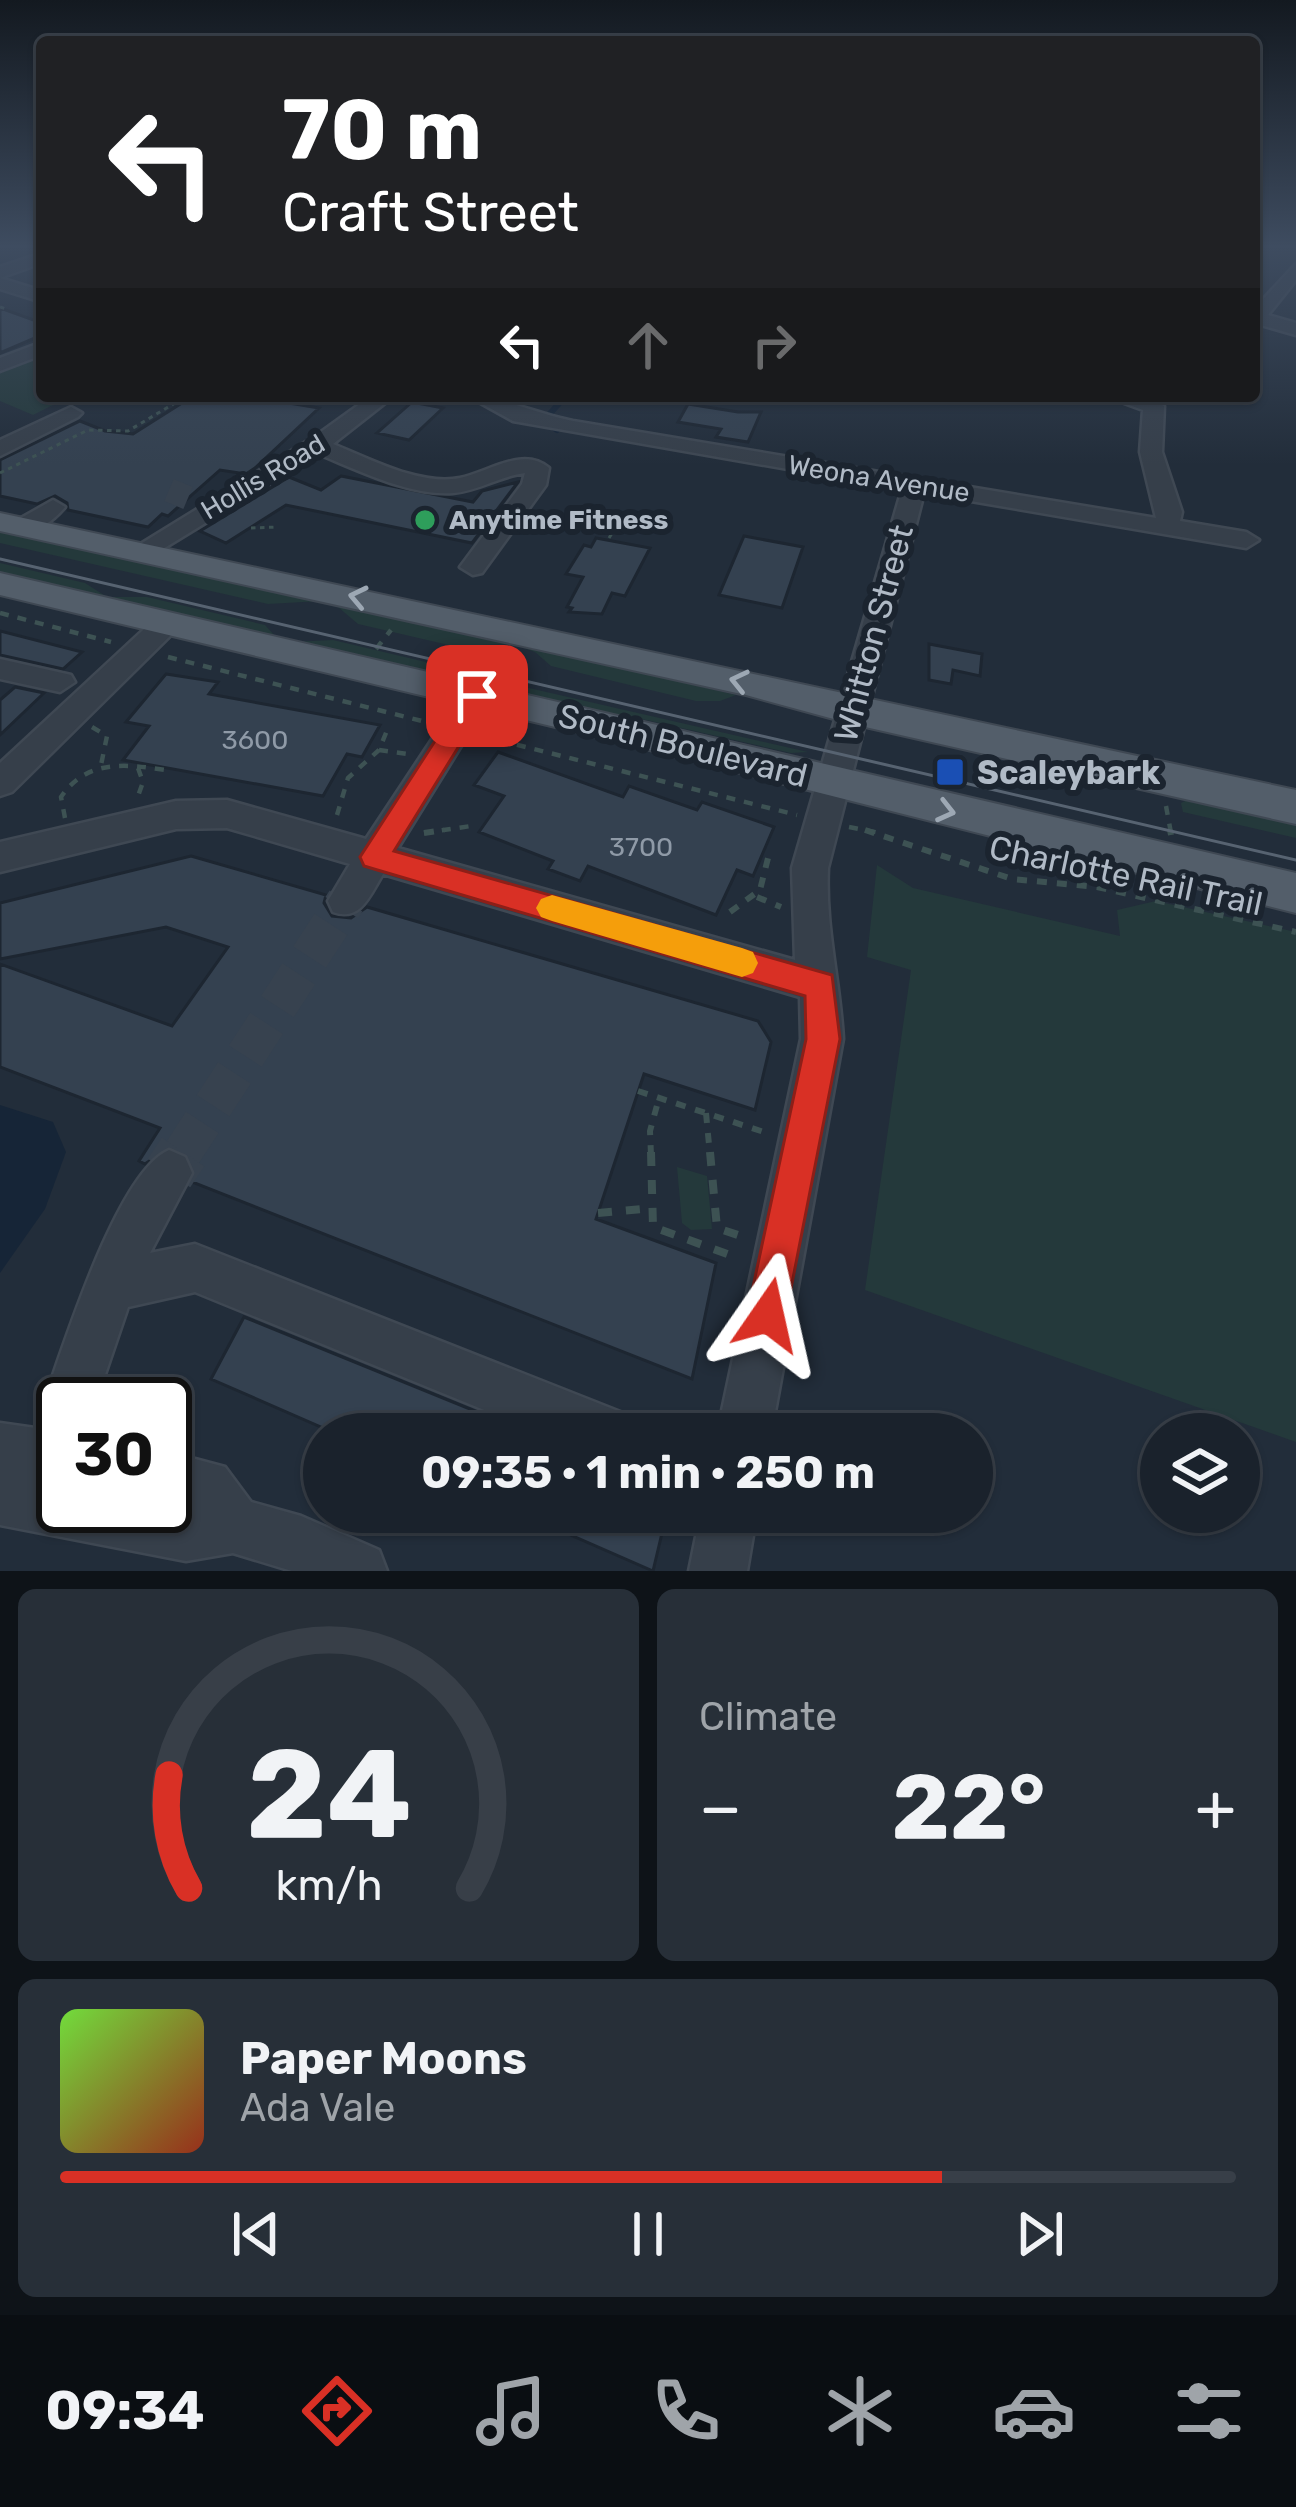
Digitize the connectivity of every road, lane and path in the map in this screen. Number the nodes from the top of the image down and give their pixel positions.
1 (1260, 319) edge
2 (1296, 329) edge
3 (36, 350) edge
4 (0, 365) edge
5 (177, 402) edge
6 (376, 402) edge
7 (490, 402) edge
8 (1138, 402) edge
9 (71, 413) dead end
10 (316, 446) junction
11 (0, 448) edge
12 (0, 473) edge
13 (915, 484) junction
14 (188, 498) tunnel mouth
15 (53, 507) dead end
16 (212, 509) junction
17 (12, 525) edge
18 (616, 525) dead end
19 (1166, 526) junction
20 (277, 527) dead end
21 (251, 528) dead end
22 (609, 538) dead end
23 (1246, 540) dead end
24 (139, 553) junction
25 (473, 567) dead end
26 (0, 584) edge
27 (380, 602) junction
28 (166, 625) junction
29 (372, 653) dead end
30 (4, 675) edge
31 (60, 682) dead end
32 (477, 696) junction
33 (852, 710) junction
34 (388, 728) dead end
35 (101, 730) dead end
36 (379, 750) junction
37 (408, 754) dead end
38 (101, 765) junction
39 (134, 765) junction
40 (166, 770) dead end
41 (832, 782) junction
42 (0, 783) edge
43 (138, 796) dead end
44 (1146, 801) dead end
45 (1296, 807) edge
46 (337, 815) dead end
47 (65, 818) dead end
48 (471, 826) dead end
49 (424, 833) dead end
50 (880, 833) dead end
51 (1171, 843) dead end
52 (769, 854) dead end
53 (0, 857) edge
54 (374, 857) junction
55 (1296, 893) edge
56 (757, 897) junction
57 (346, 901) tunnel mouth
58 (782, 908) dead end
59 (730, 912) dead end
60 (1296, 932) edge
61 (821, 985) junction
62 (638, 1091) dead end
63 (659, 1097) junction
64 (706, 1113) junction
65 (767, 1133) dead end
66 (169, 1173) tunnel mouth
67 (652, 1208) junction
68 (598, 1213) dead end
69 (738, 1235) dead end
70 (733, 1256) dead end
71 (110, 1286) junction
72 (81, 1377) edge
73 (557, 1413) edge
74 (749, 1413) edge
75 (192, 1484) edge
76 (0, 1497) edge
77 (233, 1525) junction
78 (725, 1533) edge
79 (297, 1558) edge
80 (358, 1571) edge
81 (718, 1571) edge

1 - 2 street
3 - 4 street
5 - 12 path
6 - 10 street, Hollis Road
7 - 13 street, Weona Avenue
8 - 19 street
9 - 11 street
10 - 16 street, Hollis Road
10 - 25 street
13 - 19 street, Weona Avenue
13 - 33 street, Whitton Street
14 - 16 street
15 - 17 street
16 - 24 street, Hollis Road
17 - 24 main road
18 - 22 path
19 - 23 street, Weona Avenue
20 - 21 path
27 -> 24 main road
26 - 28 main road, South Boulevard
27 - 29 path
33 -> 27 main road
28 - 32 main road, South Boulevard
28 - 42 street
30 - 31 street
32 - 41 main road, South Boulevard
32 - 54 street
33 - 41 street, Whitton Street
33 - 45 main road
34 - 36 path
35 - 38 path
36 - 37 path
36 - 46 path
38 - 39 path
38 - 47 path
39 - 40 path
39 - 43 path
41 -> 55 main road, South Boulevard
41 - 61 street, Whitton Street
44 - 51 path
48 - 49 path
50 - 60 path, Charlotte Rail Trail
52 - 56 path
53 - 54 street
54 - 57 street
54 - 61 street
56 - 58 path
56 - 59 path
61 - 74 street, Whitton Street
62 - 63 path
63 - 64 path
63 - 67 path
64 - 65 path
64 - 69 path
66 - 71 street
67 - 68 path
67 - 70 path
71 - 72 street
71 - 73 street
75 - 77 street
76 - 77 street
77 - 79 street
78 - 81 street
79 - 80 street

